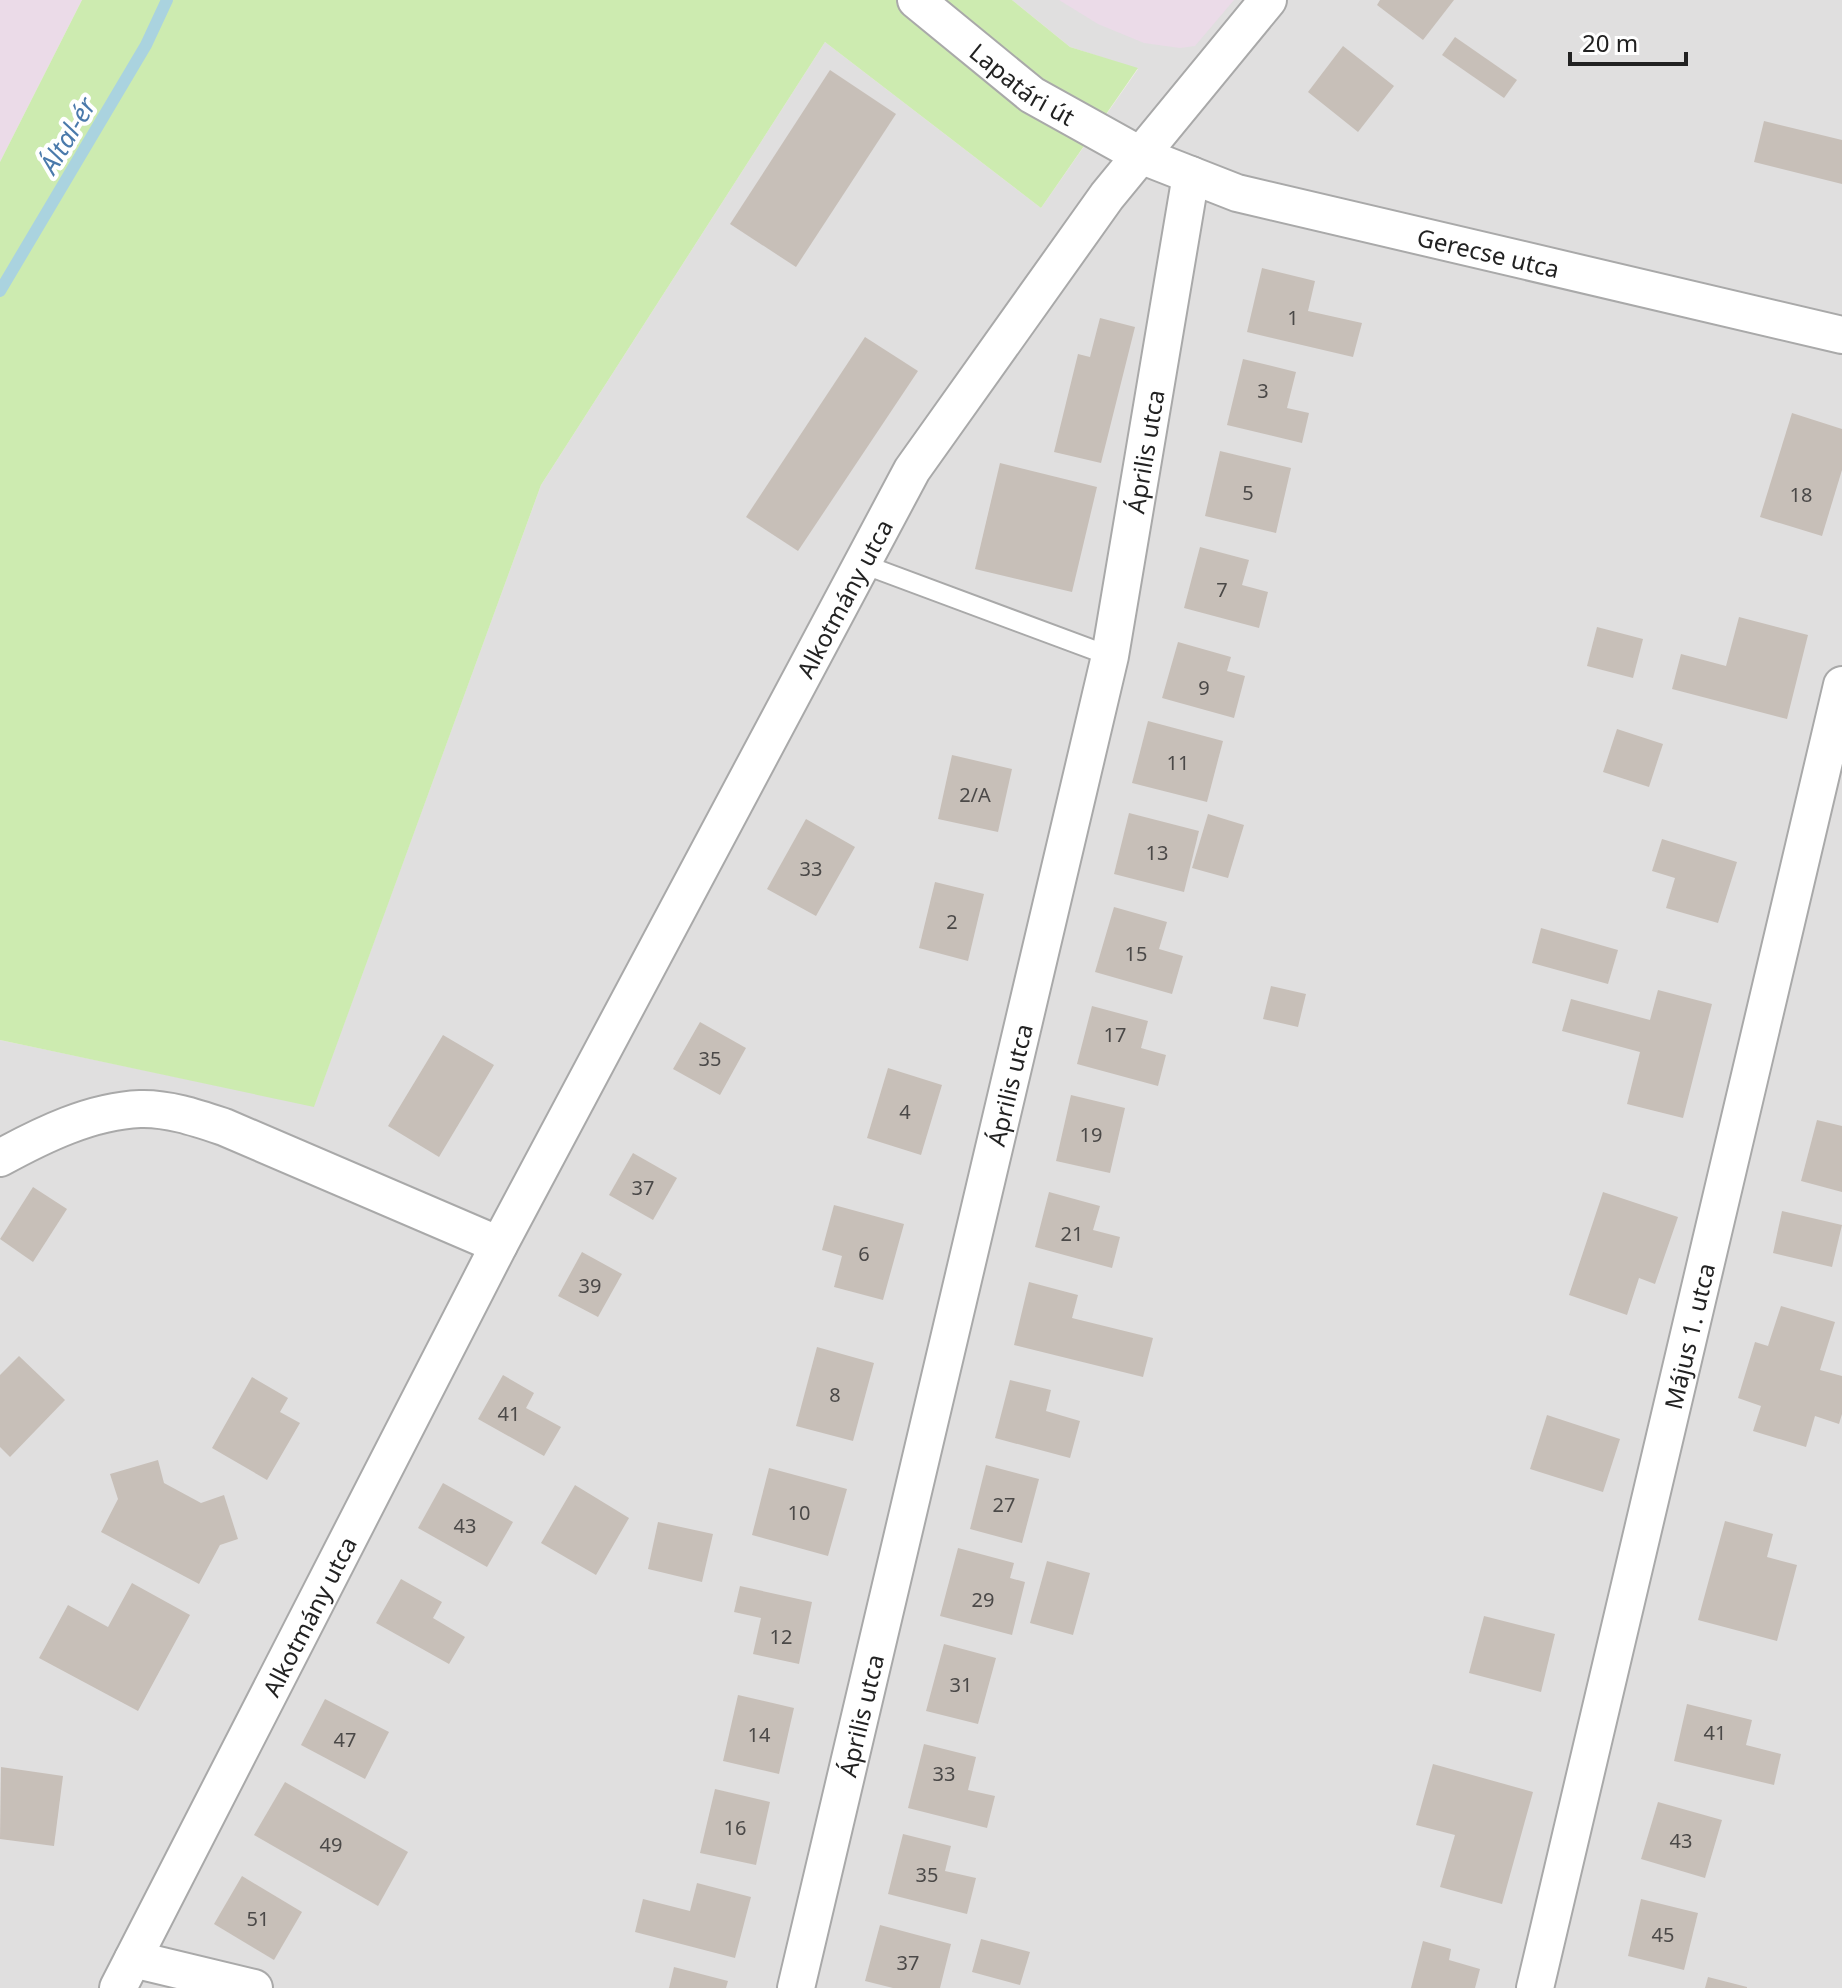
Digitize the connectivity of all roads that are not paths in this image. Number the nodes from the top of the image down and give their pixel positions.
1 (916, 0) edge
2 (1268, 0) edge
3 (1140, 155) junction
4 (1191, 175) junction
5 (1842, 335) edge
6 (860, 563) junction
7 (1110, 656) junction
8 (1842, 685) edge
9 (0, 1158) edge
10 (499, 1245) junction
11 (126, 1974) edge
12 (254, 1988) edge
13 (796, 1988) edge
14 (1535, 1988) edge

1 - 3 street, Lapatári út
2 - 3 street, Alkotmány utca
3 - 4 street, Gerecse utca
3 - 6 street, Alkotmány utca
4 - 5 street, Gerecse utca
4 - 7 street, Április utca
6 - 7 lane
6 - 10 street, Alkotmány utca
7 - 13 street, Április utca
8 - 14 street, Május 1. utca
9 - 10 street
10 - 11 street, Alkotmány utca
11 - 12 street

